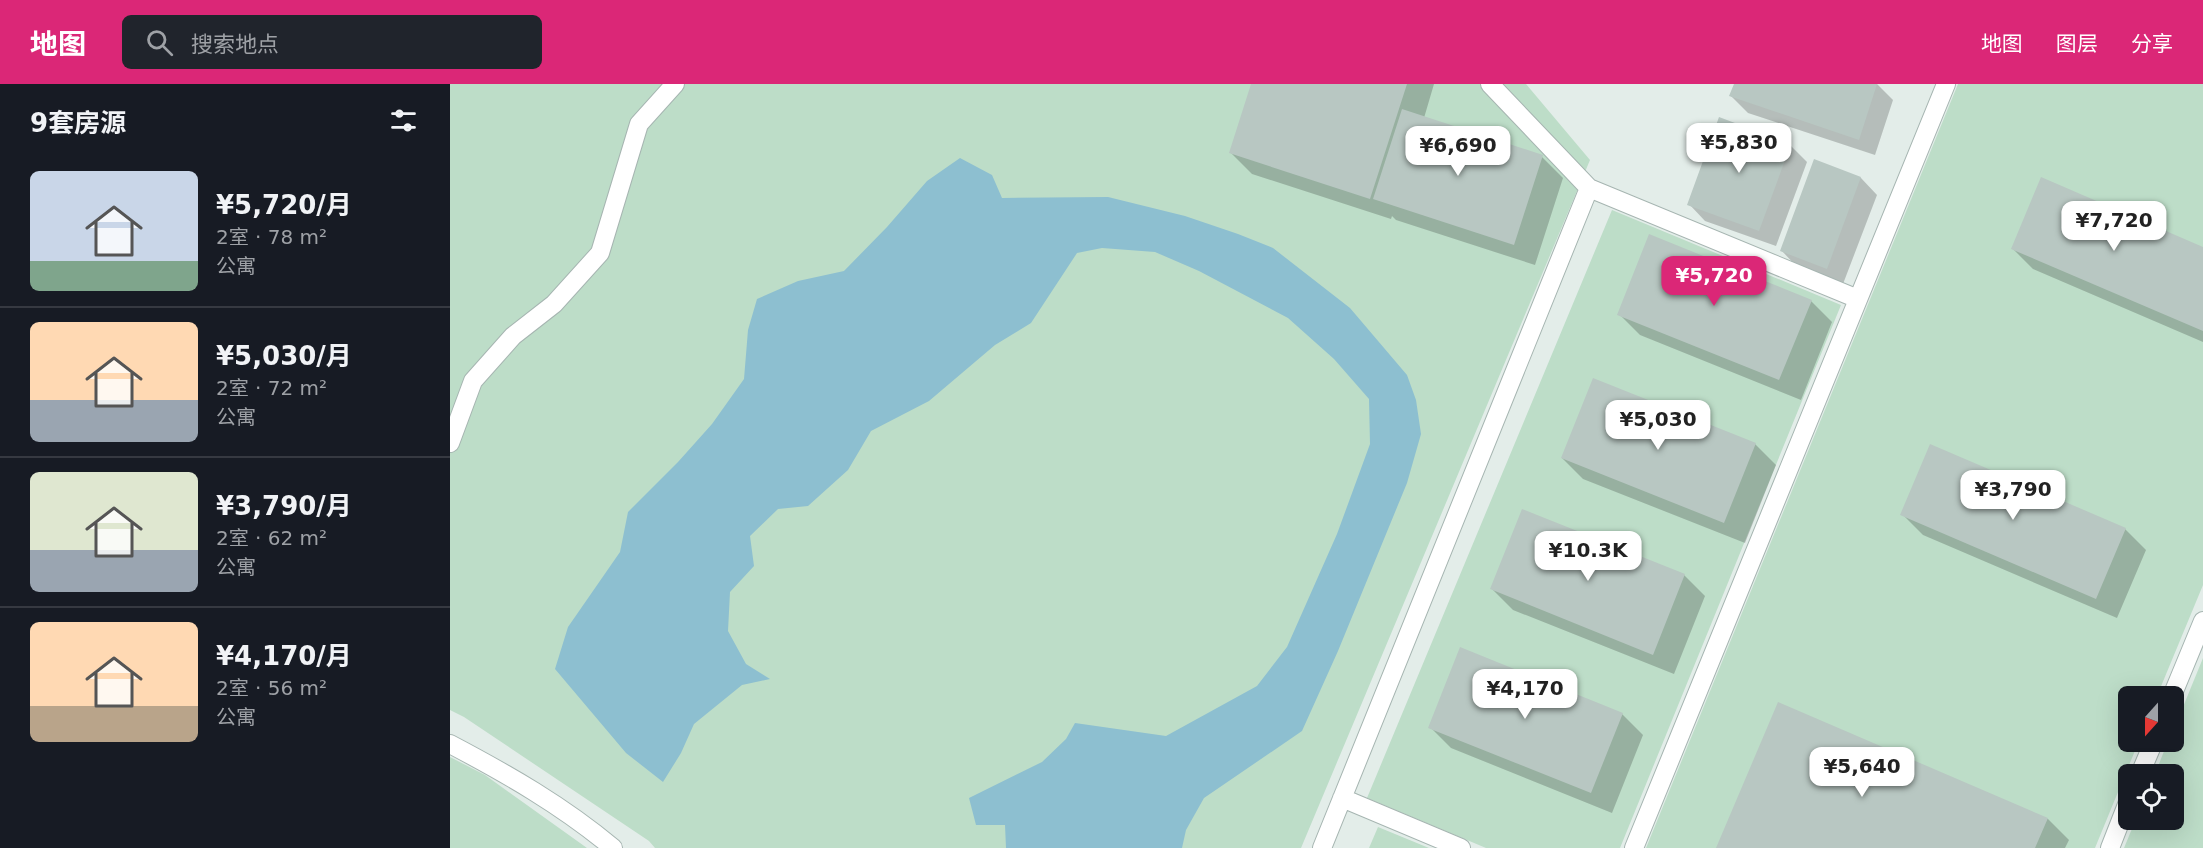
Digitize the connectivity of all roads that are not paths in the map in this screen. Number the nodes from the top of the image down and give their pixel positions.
1 (675, 84) edge
2 (1490, 84) edge
3 (1946, 84) edge
4 (1589, 188) junction
5 (1858, 299) junction
6 (450, 443) edge
7 (2203, 621) edge
8 (2176, 686) edge
9 (450, 744) edge
10 (1342, 798) junction
11 (2118, 828) edge
12 (613, 848) edge
13 (1322, 848) edge
14 (1461, 848) edge
15 (1634, 848) edge
16 (2110, 848) edge

1 - 6 lane
2 - 4 lane
3 - 5 lane
4 - 5 lane
4 - 10 lane
5 - 15 lane
7 - 8 lane
9 - 12 lane
10 - 13 lane
10 - 14 lane
11 - 16 lane

